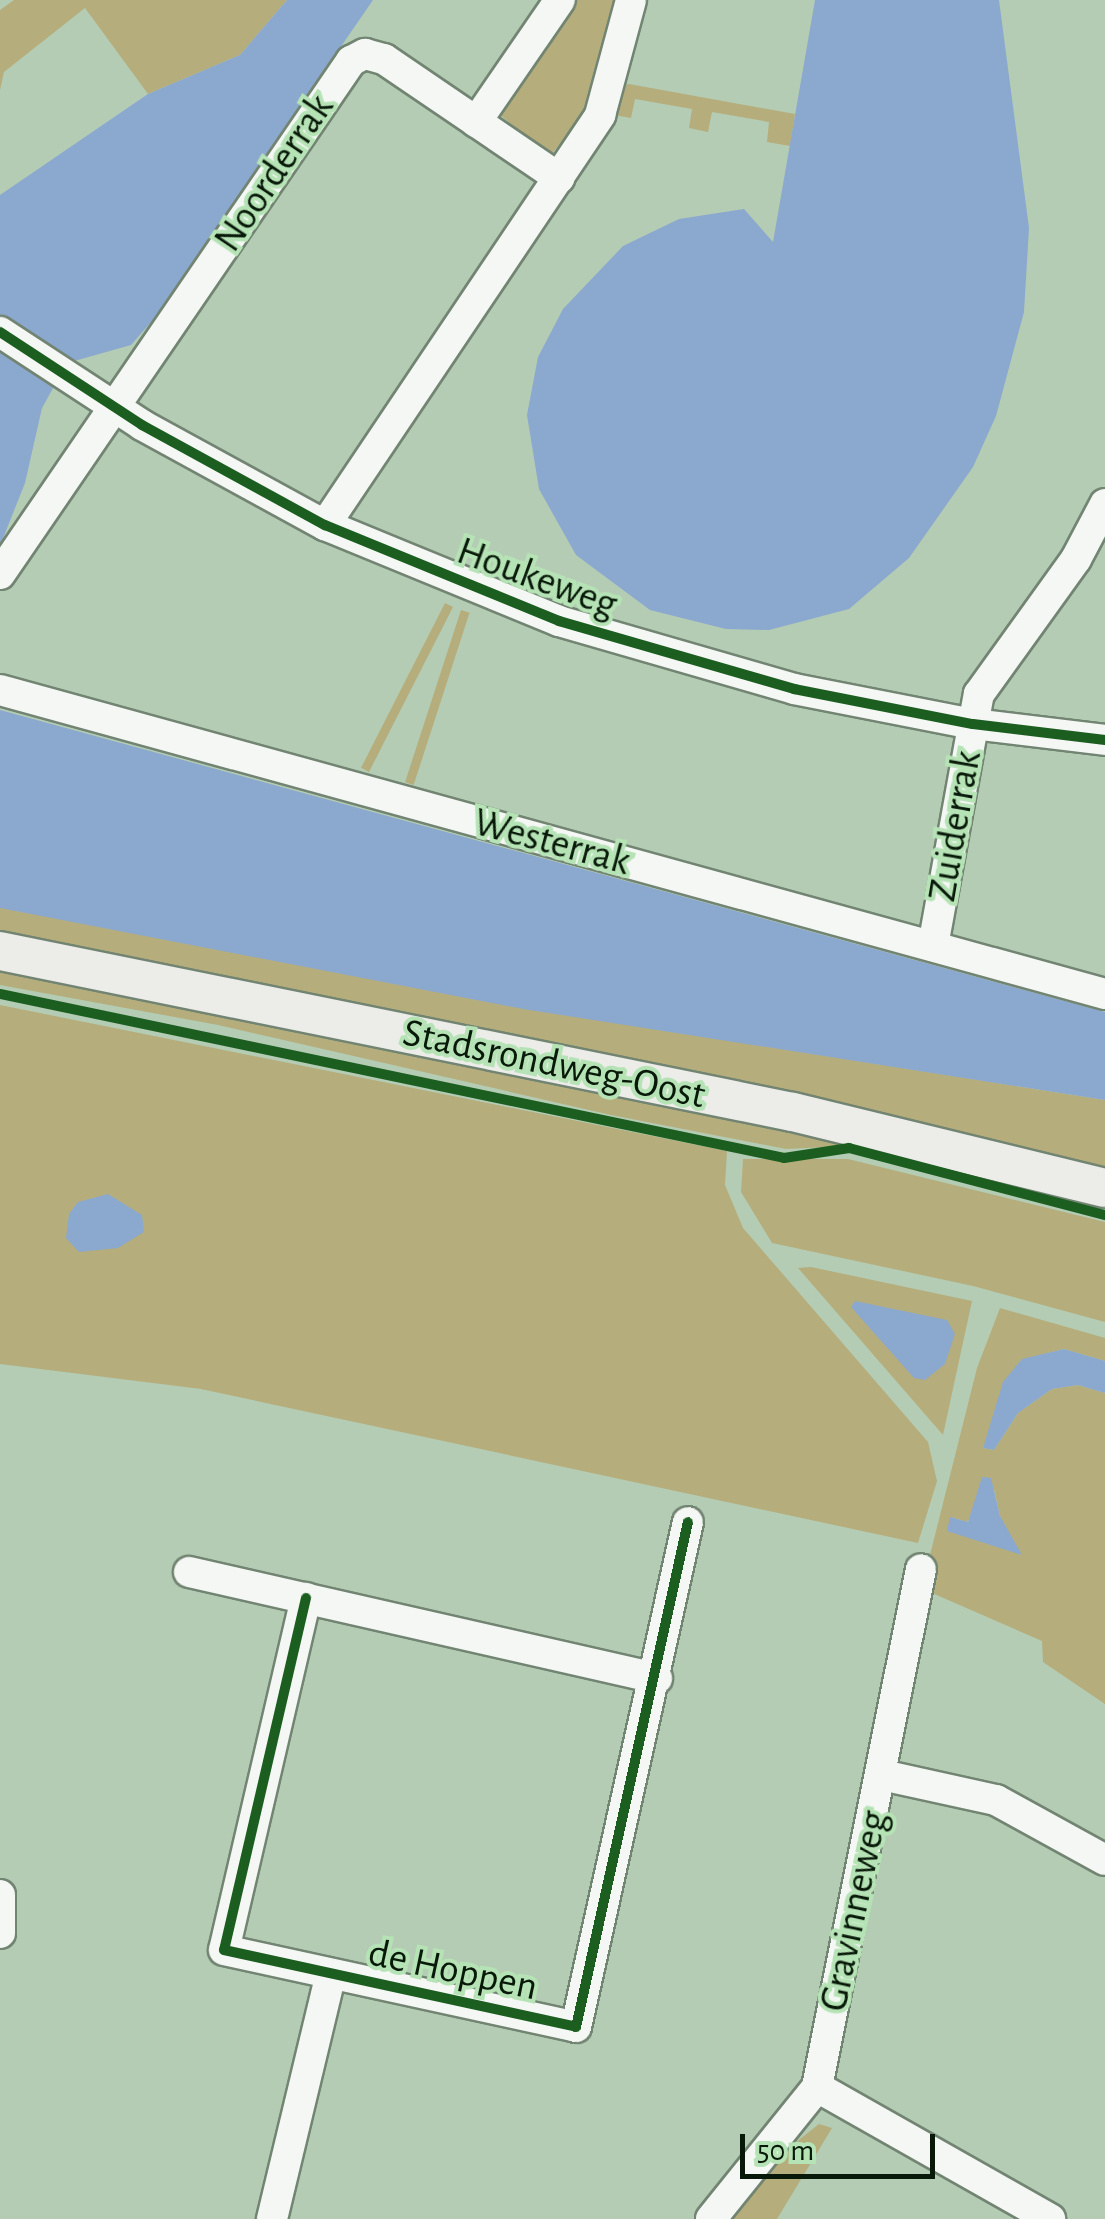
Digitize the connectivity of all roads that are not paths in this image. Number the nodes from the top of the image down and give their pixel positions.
1 (560, 0) edge
2 (631, 0) edge
3 (476, 122) junction
4 (559, 178) junction
5 (0, 332) edge
6 (101, 398) junction
7 (1105, 504) edge
8 (325, 524) junction
9 (0, 574) edge
10 (0, 690) edge
11 (973, 724) junction
12 (1105, 740) edge
13 (933, 946) junction
14 (0, 951) edge
15 (1105, 994) edge
16 (1105, 1188) edge
17 (688, 1522) dead end
18 (921, 1569) dead end
19 (189, 1572) dead end
20 (306, 1598) junction
21 (657, 1678) junction
22 (882, 1775) junction
23 (1105, 1860) edge
24 (0, 1896) edge
25 (0, 1932) edge
26 (332, 1974) junction
27 (817, 2087) junction
28 (272, 2219) edge
29 (712, 2219) edge
30 (1050, 2219) edge

1 - 3 street
2 - 4 street
3 - 4 street, Noorderrak
3 - 6 street, Noorderrak
4 - 8 street
5 - 6 street, Houkeweg
6 - 8 street, Houkeweg
6 - 9 street
7 - 11 street, Zuiderrak
8 - 11 street, Houkeweg
10 - 13 street, Westerrak
11 - 12 street, Houkeweg
11 - 13 street, Zuiderrak
13 - 15 street, Westerrak
14 - 16 main road, Stadsrondweg-Oost
17 - 21 street, de Hoppen
18 - 22 street, Gravinneweg
19 - 20 street
20 - 21 street
20 - 26 street, de Hoppen
21 - 26 street, de Hoppen
22 - 23 street
22 - 27 street, Gravinneweg
24 - 25 street
26 - 28 street, de Hoppen
27 - 29 street, Gravinneweg
27 - 30 street

